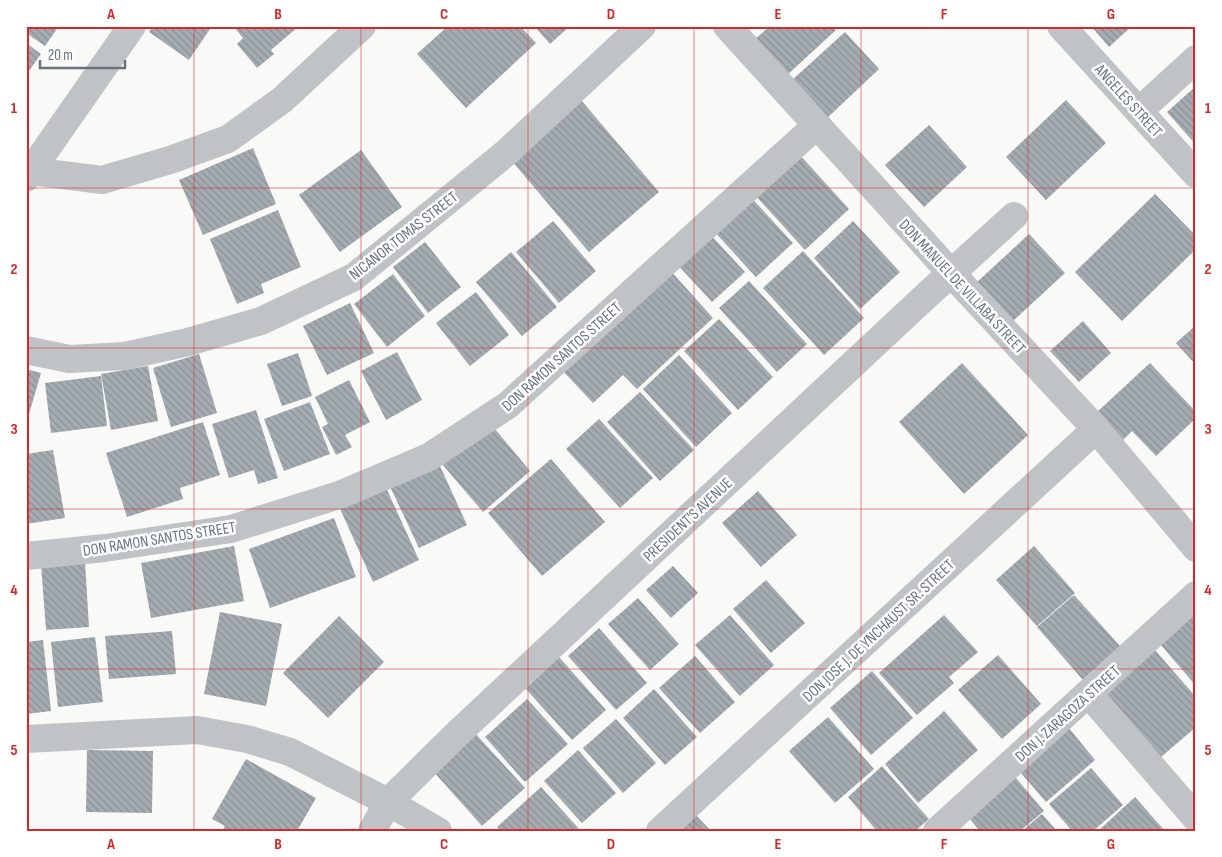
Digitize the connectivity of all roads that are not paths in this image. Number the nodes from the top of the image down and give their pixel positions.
1 (132, 26) edge
2 (362, 26) edge
3 (642, 26) edge
4 (727, 26) edge
5 (1062, 26) edge
6 (1196, 59) edge
7 (1138, 111) junction
8 (817, 125) junction
9 (1196, 174) edge
10 (29, 175) edge
11 (1014, 216) dead end
12 (951, 273) junction
13 (26, 350) edge
14 (1096, 429) junction
15 (1196, 548) edge
16 (26, 556) edge
17 (1196, 595) edge
18 (1088, 693) junction
19 (26, 739) edge
20 (388, 802) junction
21 (1196, 818) edge
22 (945, 828) edge
23 (372, 831) edge
24 (438, 831) edge
25 (660, 831) edge

1 - 10 street
2 - 10 street
3 - 13 street, NICANOR TOMAS STREET
4 - 8 street, DON MANUEL DE VILLABA STREET
5 - 7 street, ANGELES STREET
6 - 7 street
7 - 9 street, ANGELES STREET
8 - 12 street, DON MANUEL DE VILLABA STREET
8 - 16 street, DON RAMON SANTOS STREET
11 - 12 street, PRESIDENT'S AVENUE
12 - 14 street, DON MANUEL DE VILLABA STREET
12 - 20 street, PRESIDENT'S AVENUE
14 - 15 street, DON MANUEL DE VILLABA STREET
14 - 25 street, DON JOSE J. DE YNCHAUST SR. STREET
17 - 18 street, DON J. ZARAGOZA STREET
18 - 21 street
18 - 22 street, DON J. ZARAGOZA STREET
19 - 20 street
20 - 23 street, PRESIDENT'S AVENUE
20 - 24 street

